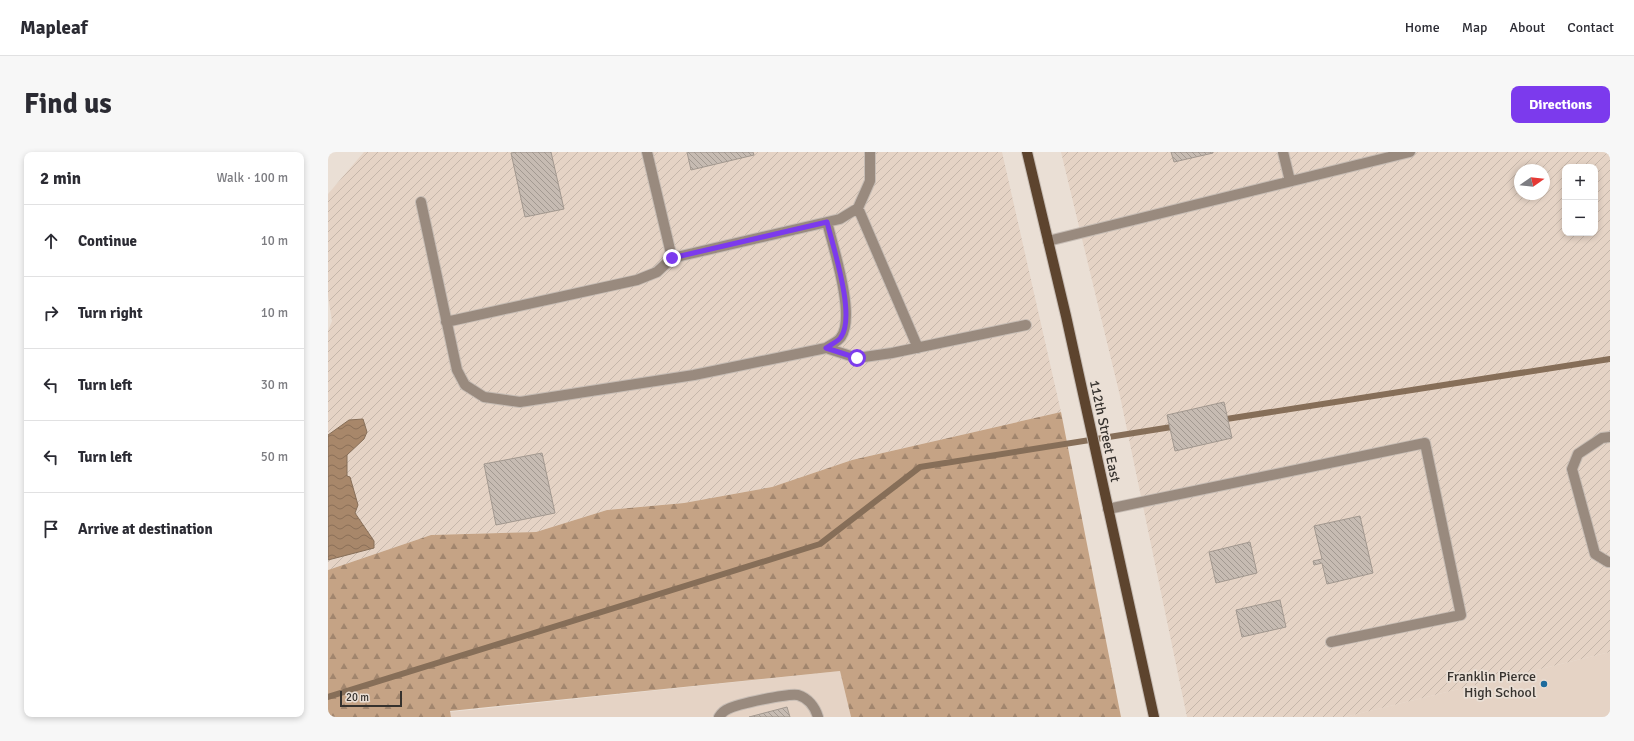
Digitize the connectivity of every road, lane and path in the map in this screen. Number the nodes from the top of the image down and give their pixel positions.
1 (647, 152) edge
2 (870, 152) edge
3 (1027, 152) edge
4 (1283, 152) edge
5 (1410, 152) edge
6 (1290, 181) junction
7 (421, 202) dead end
8 (858, 208) junction
9 (827, 222) junction
10 (1048, 241) junction
11 (672, 258) junction
12 (446, 322) junction
13 (1026, 325) dead end
14 (826, 348) junction
15 (918, 348) junction
16 (1610, 437) edge
17 (1108, 509) junction
18 (1610, 562) edge
19 (1330, 642) dead end
20 (719, 717) edge
21 (818, 717) edge
22 (1154, 717) edge

1 - 11 lane
2 - 8 lane
3 - 10 main road, 112th Street East
4 - 6 lane
5 - 6 lane
6 - 10 lane
7 - 12 lane
8 - 9 lane
8 - 15 lane
9 - 11 lane
9 - 14 lane
10 - 17 main road, 112th Street East
11 - 12 lane
12 - 14 lane
13 - 15 lane
14 - 15 lane
16 - 18 lane
17 - 19 lane
17 - 22 main road, 112th Street East
20 - 21 lane

